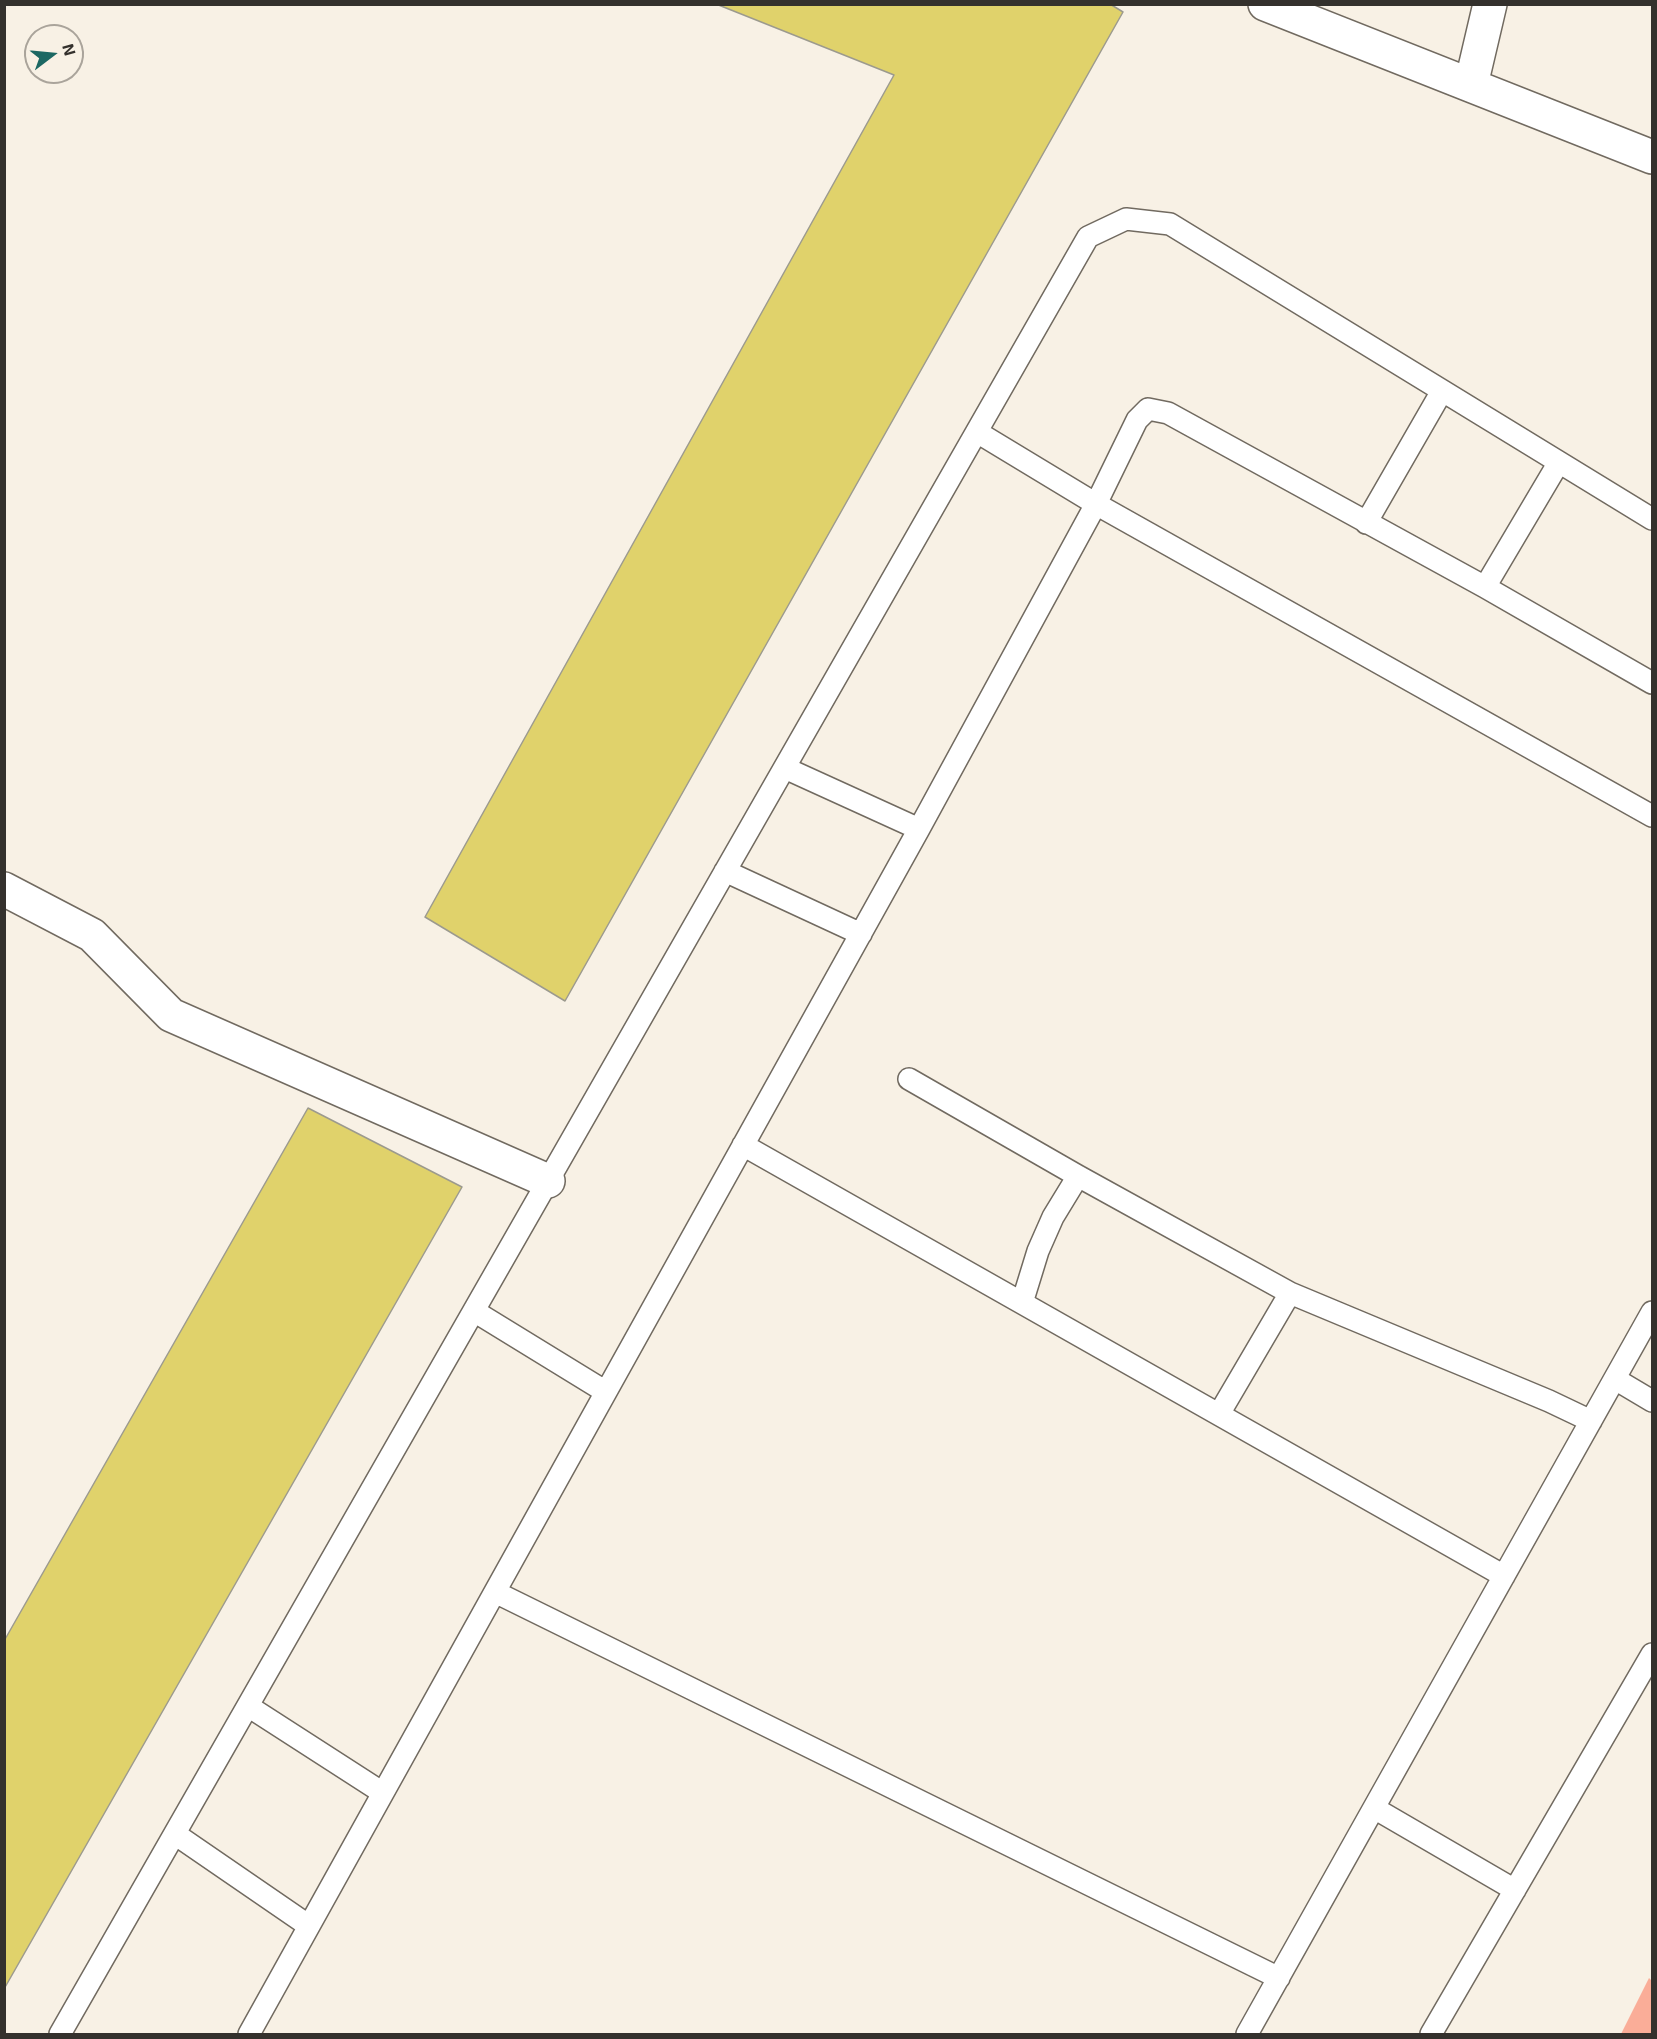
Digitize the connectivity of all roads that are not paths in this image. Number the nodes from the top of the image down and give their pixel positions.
1 (1265, 4) edge
2 (1490, 4) edge
3 (1471, 85) junction
4 (1653, 157) edge
5 (1442, 391) junction
6 (977, 432) junction
7 (1559, 462) junction
8 (1096, 504) junction
9 (1653, 519) edge
10 (1366, 523) junction
11 (1485, 587) junction
12 (1653, 683) edge
13 (785, 768) junction
14 (1653, 816) edge
15 (919, 829) junction
16 (725, 872) junction
17 (4, 888) edge
18 (861, 934) junction
19 (909, 1079) dead end
20 (743, 1145) junction
21 (1078, 1176) junction
22 (548, 1181) junction
23 (1290, 1293) junction
24 (1022, 1303) junction
25 (474, 1311) junction
26 (1653, 1312) edge
27 (1615, 1379) junction
28 (606, 1392) junction
29 (1653, 1401) edge
30 (1219, 1414) junction
31 (1591, 1421) junction
32 (1504, 1576) junction
33 (495, 1592) junction
34 (1653, 1654) edge
35 (248, 1706) junction
36 (383, 1793) junction
37 (1374, 1809) junction
38 (175, 1834) junction
39 (1515, 1890) junction
40 (309, 1926) junction
41 (1279, 1978) junction
42 (60, 2034) edge
43 (249, 2034) edge
44 (1247, 2034) edge
45 (1431, 2034) edge

1 - 3 street
2 - 3 street
3 - 4 street
5 - 6 lane
5 - 7 lane
5 - 10 lane
6 - 8 lane
6 - 13 lane
7 - 9 lane
7 - 11 lane
8 - 10 lane
8 - 14 lane
8 - 15 lane
10 - 11 lane
11 - 12 lane
13 - 15 lane
13 - 16 lane
15 - 18 lane
16 - 18 lane
16 - 22 lane
17 - 22 street
18 - 20 lane
19 - 21 lane
20 - 24 lane
20 - 28 lane
21 - 23 lane
21 - 24 lane
22 - 25 lane
23 - 30 lane
23 - 31 lane
24 - 30 lane
25 - 28 lane
25 - 35 lane
26 - 27 lane
27 - 29 lane
27 - 31 lane
28 - 33 lane
30 - 32 lane
31 - 32 lane
32 - 37 lane
33 - 36 lane
33 - 41 lane
34 - 39 lane
35 - 36 lane
35 - 38 lane
36 - 40 lane
37 - 39 lane
37 - 41 lane
38 - 40 lane
38 - 42 lane
39 - 45 lane
40 - 43 lane
41 - 44 lane

